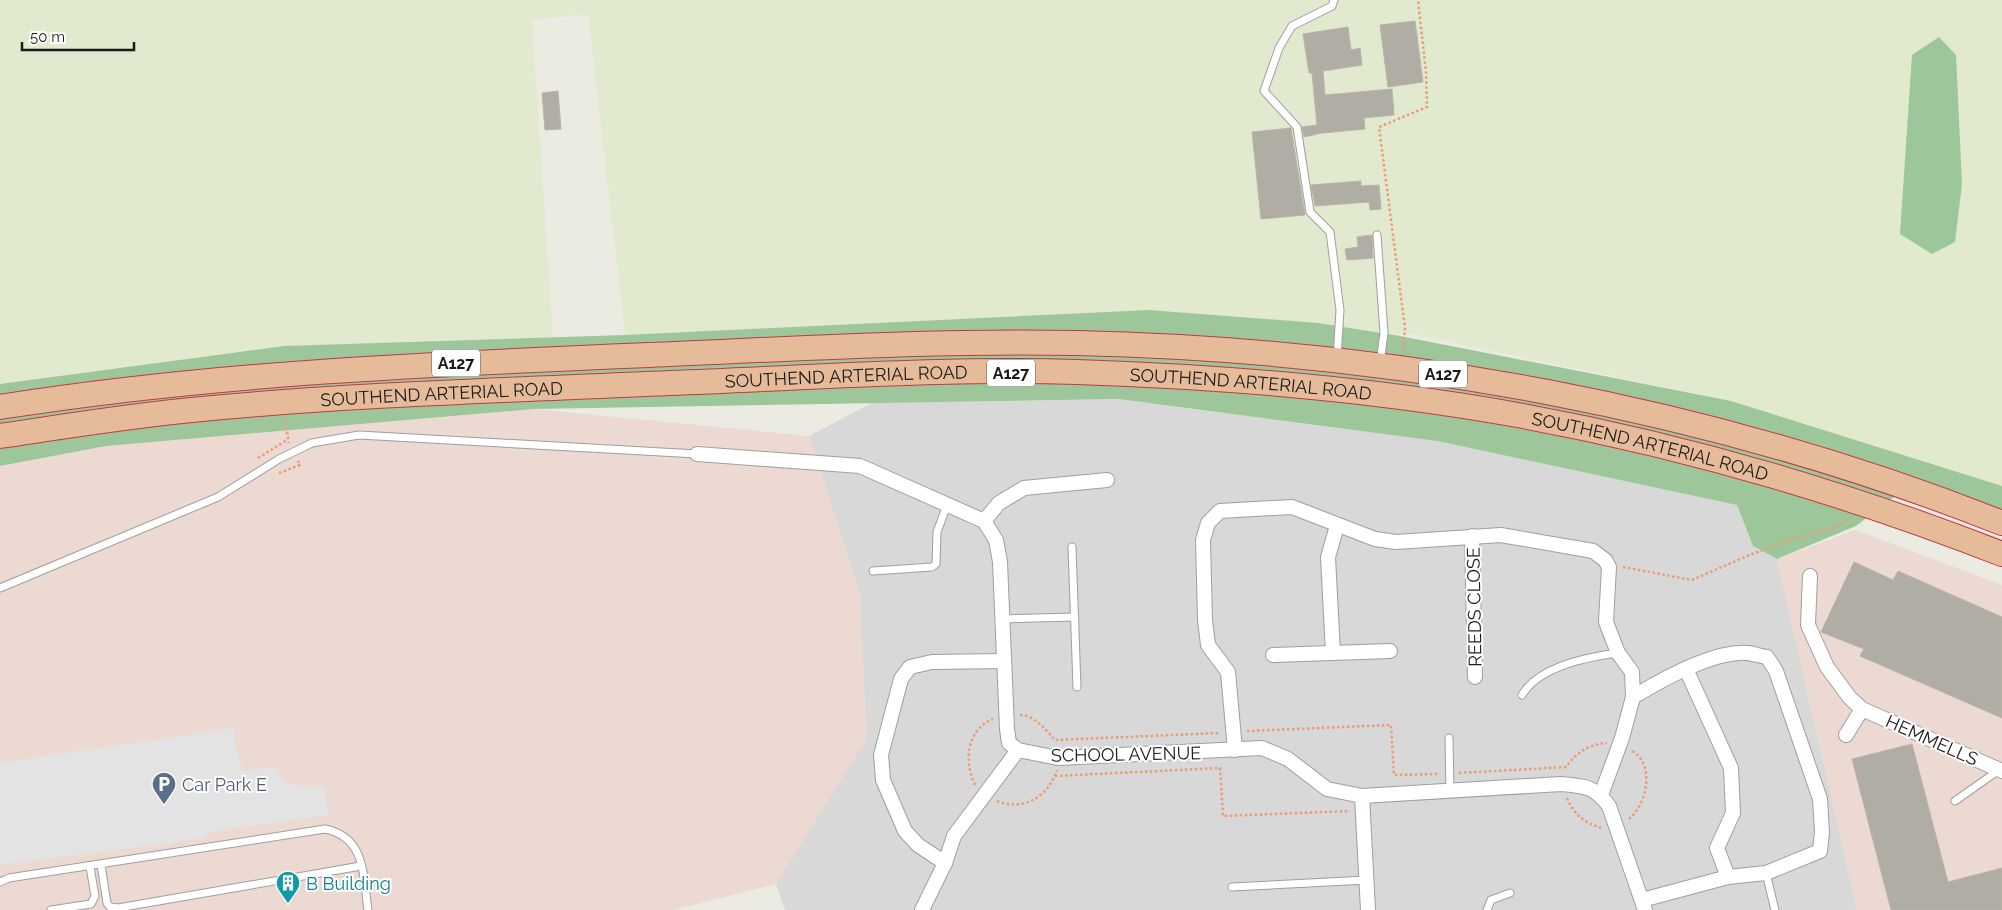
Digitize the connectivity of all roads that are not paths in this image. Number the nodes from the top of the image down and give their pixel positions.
1 (1334, 0) edge
2 (1377, 235) dead end
3 (1337, 361) junction
4 (1380, 365) junction
5 (0, 406) edge
6 (0, 436) edge
7 (697, 454) joint
8 (1107, 480) dead end
9 (947, 505) junction
10 (984, 521) junction
11 (2002, 523) edge
12 (1337, 526) junction
13 (1472, 536) junction
14 (1072, 547) dead end
15 (2002, 554) edge
16 (873, 571) dead end
17 (1810, 576) dead end
18 (0, 588) edge
19 (1075, 617) junction
20 (1001, 619) junction
21 (1390, 651) dead end
22 (1333, 653) junction
23 (1618, 653) junction
24 (1273, 654) dead end
25 (1003, 660) junction
26 (1686, 668) junction
27 (1475, 677) dead end
28 (1077, 687) dead end
29 (1522, 695) dead end
30 (1633, 697) junction
31 (1862, 709) junction
32 (1846, 735) dead end
33 (1450, 738) dead end
34 (1018, 750) junction
35 (1235, 750) junction
36 (2001, 770) edge
37 (1450, 791) junction
38 (1601, 795) junction
39 (1362, 796) junction
40 (1955, 801) dead end
41 (945, 863) junction
42 (102, 865) junction
43 (361, 866) junction
44 (90, 867) junction
45 (1766, 873) junction
46 (1728, 877) junction
47 (1367, 880) junction
48 (0, 882) edge
49 (1232, 887) dead end
50 (1510, 894) dead end
51 (1643, 905) edge
52 (51, 910) edge
53 (368, 910) edge
54 (922, 910) edge
55 (1368, 910) edge
56 (1487, 910) edge
57 (1775, 910) edge

1 - 3 lane
2 - 4 lane
3 - 4 highway, SOUTHEND ARTERIAL ROAD / A127
3 - 5 highway, SOUTHEND ARTERIAL ROAD / A127
4 - 11 highway, SOUTHEND ARTERIAL ROAD / A127
6 - 15 highway, SOUTHEND ARTERIAL ROAD / A127
7 - 9 street
7 - 18 lane
8 - 10 street
9 - 10 street
9 - 16 lane
10 - 20 street
12 - 13 street
12 - 22 street
12 - 35 street
13 - 23 street
13 - 27 street, REEDS CLOSE
14 - 19 lane
17 - 31 street, HEMMELLS
19 - 20 lane
19 - 28 lane
20 - 25 street
21 - 22 street
22 - 24 street
23 - 29 lane
23 - 30 street
25 - 34 street
25 - 41 street
26 - 30 street
26 - 45 street
26 - 46 street
30 - 38 street
31 - 32 street
31 - 36 street, HEMMELLS
33 - 37 lane
34 - 35 street, SCHOOL AVENUE
34 - 41 street
35 - 39 street, SCHOOL AVENUE
36 - 40 lane
37 - 38 street, SCHOOL AVENUE
37 - 39 street, SCHOOL AVENUE
38 - 51 street
39 - 47 street
41 - 54 street
42 - 43 lane
42 - 43 lane
42 - 44 lane
43 - 53 lane
44 - 48 lane
44 - 52 lane
45 - 46 street
45 - 57 lane
46 - 51 street
47 - 49 lane
47 - 55 street
50 - 56 lane

